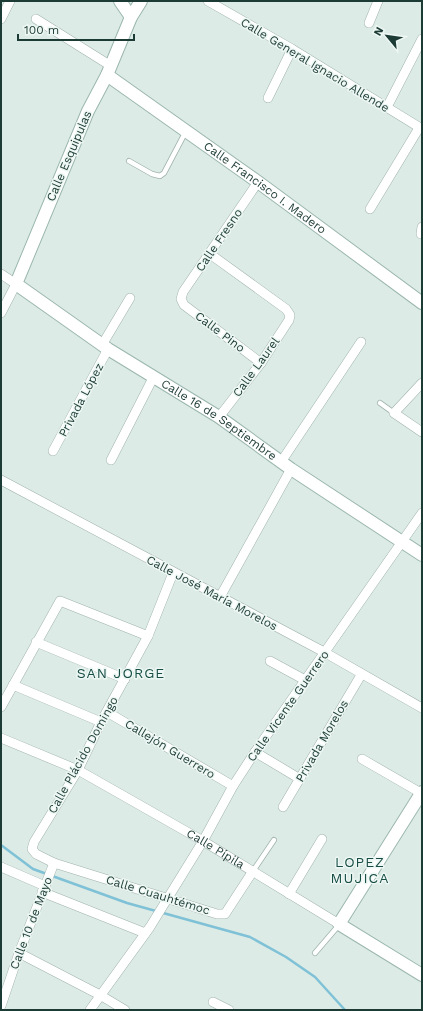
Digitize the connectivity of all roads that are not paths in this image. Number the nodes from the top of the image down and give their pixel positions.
1 (120, 1) edge
2 (140, 1) edge
3 (208, 1) edge
4 (378, 1) edge
5 (8, 2) edge
6 (131, 17) junction
7 (1, 19) edge
8 (36, 19) dead end
9 (369, 23) dead end
10 (422, 39) edge
11 (292, 49) junction
12 (109, 70) junction
13 (268, 98) dead end
14 (387, 107) junction
15 (420, 128) edge
16 (186, 131) junction
17 (129, 161) dead end
18 (258, 182) junction
19 (370, 209) dead end
20 (210, 254) junction
21 (1, 274) edge
22 (16, 284) junction
23 (130, 298) dead end
24 (181, 299) joint
25 (422, 303) edge
26 (1, 312) edge
27 (361, 342) dead end
28 (105, 347) junction
29 (261, 363) junction
30 (153, 378) junction
31 (422, 382) edge
32 (380, 403) dead end
33 (394, 413) junction
34 (219, 417) junction
35 (422, 432) edge
36 (53, 450) dead end
37 (111, 460) dead end
38 (281, 462) junction
39 (291, 469) junction
40 (1, 480) edge
41 (422, 513) edge
42 (402, 541) junction
43 (422, 555) edge
44 (173, 573) junction
45 (220, 597) junction
46 (148, 636) junction
47 (36, 642) junction
48 (324, 652) junction
49 (270, 661) dead end
50 (361, 675) junction
51 (125, 679) junction
52 (305, 680) junction
53 (13, 685) junction
54 (1, 707) edge
55 (422, 708) edge
56 (107, 712) junction
57 (101, 722) junction
58 (1, 738) edge
59 (255, 752) junction
60 (362, 759) dead end
61 (78, 770) junction
62 (300, 779) junction
63 (233, 786) junction
64 (422, 793) edge
65 (283, 807) dead end
66 (322, 839) dead end
67 (274, 840) dead end
68 (203, 841) junction
69 (32, 849) joint
70 (54, 863) junction
71 (1, 867) edge
72 (253, 871) junction
73 (45, 886) junction
74 (289, 894) junction
75 (165, 901) junction
76 (339, 924) junction
77 (147, 930) junction
78 (19, 953) junction
79 (315, 953) dead end
80 (422, 974) edge
81 (100, 995) junction
82 (213, 1002) dead end
83 (1, 1006) edge
84 (90, 1010) edge
85 (125, 1010) edge
86 (229, 1010) edge

1 - 6 street
2 - 6 street, Calle Esquipulas
3 - 11 street, Calle General Ignacio Allende
4 - 9 street
5 - 7 street
6 - 12 street, Calle Esquipulas
8 - 12 street
10 - 14 street
11 - 13 street
11 - 14 street, Calle General Ignacio Allende
12 - 16 street, Calle Francisco I. Madero
12 - 22 street, Calle Esquipulas
14 - 15 street, Calle General Ignacio Allende
15 - 19 street
16 - 17 lane
16 - 18 street, Calle Francisco I. Madero
18 - 20 street, Calle Fresno
18 - 25 street, Calle Francisco I. Madero
20 - 24 street, Calle Fresno
20 - 29 street, Calle Laurel
21 - 22 street
22 - 26 street, Calle Esquipulas
22 - 28 street, Calle 16 de Septiembre
23 - 28 street, Privada López
24 - 29 street, Calle Pino
27 - 38 street
28 - 30 street, Calle 16 de Septiembre
28 - 36 street, Privada López
29 - 34 street, Calle Laurel
30 - 34 street, Calle 16 de Septiembre
30 - 37 street
31 - 33 street
32 - 33 lane
33 - 35 street
34 - 38 street, Calle 16 de Septiembre
38 - 39 street, Calle 16 de Septiembre
39 - 42 street, Calle 16 de Septiembre
39 - 45 street
40 - 44 street, Calle José María Morelos
41 - 42 street, Calle Vicente Guerrero
42 - 43 street, Calle 16 de Septiembre
42 - 48 street, Calle Vicente Guerrero
44 - 45 street, Calle José María Morelos
44 - 46 street, Calle Plácido Domingo
45 - 48 street, Calle José María Morelos
46 - 47 street
46 - 51 street, Calle Plácido Domingo
47 - 51 street
47 - 53 street
48 - 50 street, Calle José María Morelos
48 - 52 street, Calle Vicente Guerrero
49 - 52 street
50 - 55 street, Calle José María Morelos
50 - 62 street, Privada Morelos
51 - 56 street, Calle Plácido Domingo
52 - 59 street, Calle Vicente Guerrero
53 - 54 street
53 - 57 street
56 - 57 street, Calle Plácido Domingo
56 - 63 street, Callejón Guerrero
57 - 61 street, Calle Plácido Domingo
58 - 61 street, Calle Pípila
59 - 62 street
59 - 63 street, Calle Vicente Guerrero
60 - 64 street
61 - 68 street, Calle Pípila
61 - 69 street, Calle Plácido Domingo
62 - 65 street, Privada Morelos
63 - 68 street, Calle Vicente Guerrero
64 - 76 street
66 - 74 street
67 - 72 lane, Calle Cuauhtémoc
68 - 72 street, Calle Pípila
68 - 75 street, Calle Vicente Guerrero
69 - 70 street, Calle Cuauhtémoc
70 - 73 street, Calle 10 de Mayo
70 - 75 street, Calle Cuauhtémoc
71 - 73 street
72 - 74 street, Calle Pípila
72 - 75 street, Calle Cuauhtémoc
73 - 77 street
73 - 78 street, Calle 10 de Mayo
74 - 76 street, Calle Pípila
75 - 77 street, Calle Vicente Guerrero
76 - 79 lane
76 - 80 street, Calle Pípila
77 - 81 street, Calle Vicente Guerrero
78 - 81 street
78 - 83 street, Calle 10 de Mayo
81 - 84 street, Calle Vicente Guerrero
81 - 85 street
82 - 86 street

